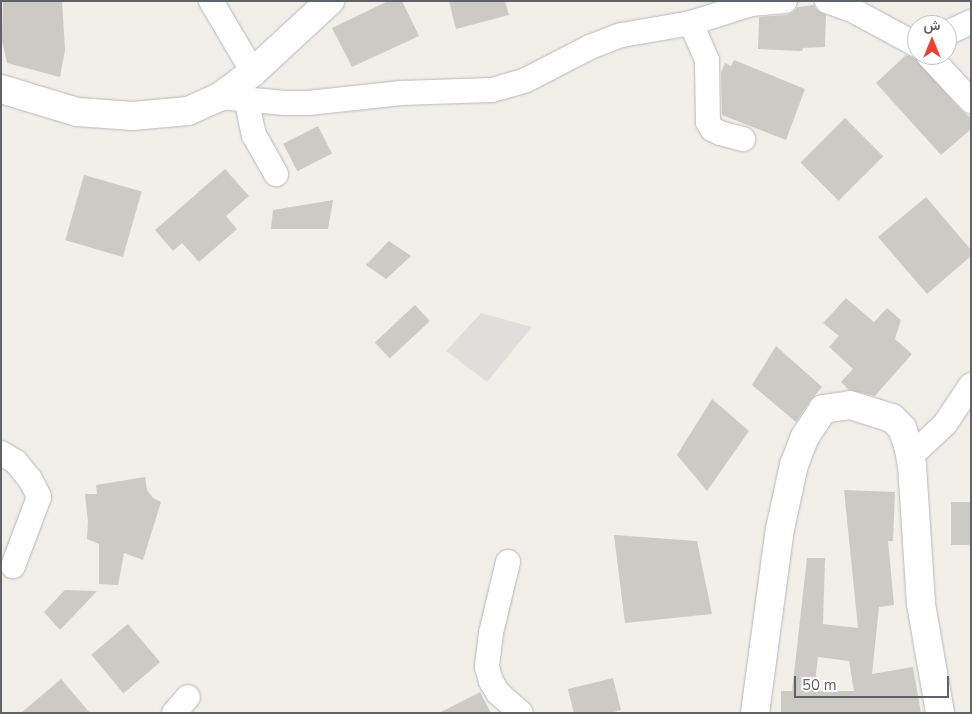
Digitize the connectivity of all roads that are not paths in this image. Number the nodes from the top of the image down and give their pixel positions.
1 (211, 1) edge
2 (330, 1) edge
3 (785, 1) edge
4 (828, 1) edge
5 (971, 22) edge
6 (691, 23) junction
7 (957, 28) edge
8 (907, 40) edge
9 (937, 65) edge
10 (253, 72) junction
11 (1, 89) edge
12 (233, 98) junction
13 (971, 101) edge
14 (743, 139) dead end
15 (276, 174) dead end
16 (971, 385) edge
17 (1, 453) edge
18 (910, 457) junction
19 (508, 562) dead end
20 (13, 566) dead end
21 (520, 713) edge
22 (755, 713) edge
23 (940, 713) edge

1 - 10 street
2 - 10 street
3 - 6 street
4 - 8 street
5 - 7 street
6 - 12 street
6 - 14 street
9 - 13 street
10 - 12 street
11 - 12 street
12 - 15 street
16 - 18 street
17 - 20 street
18 - 22 street
18 - 23 street
19 - 21 street

